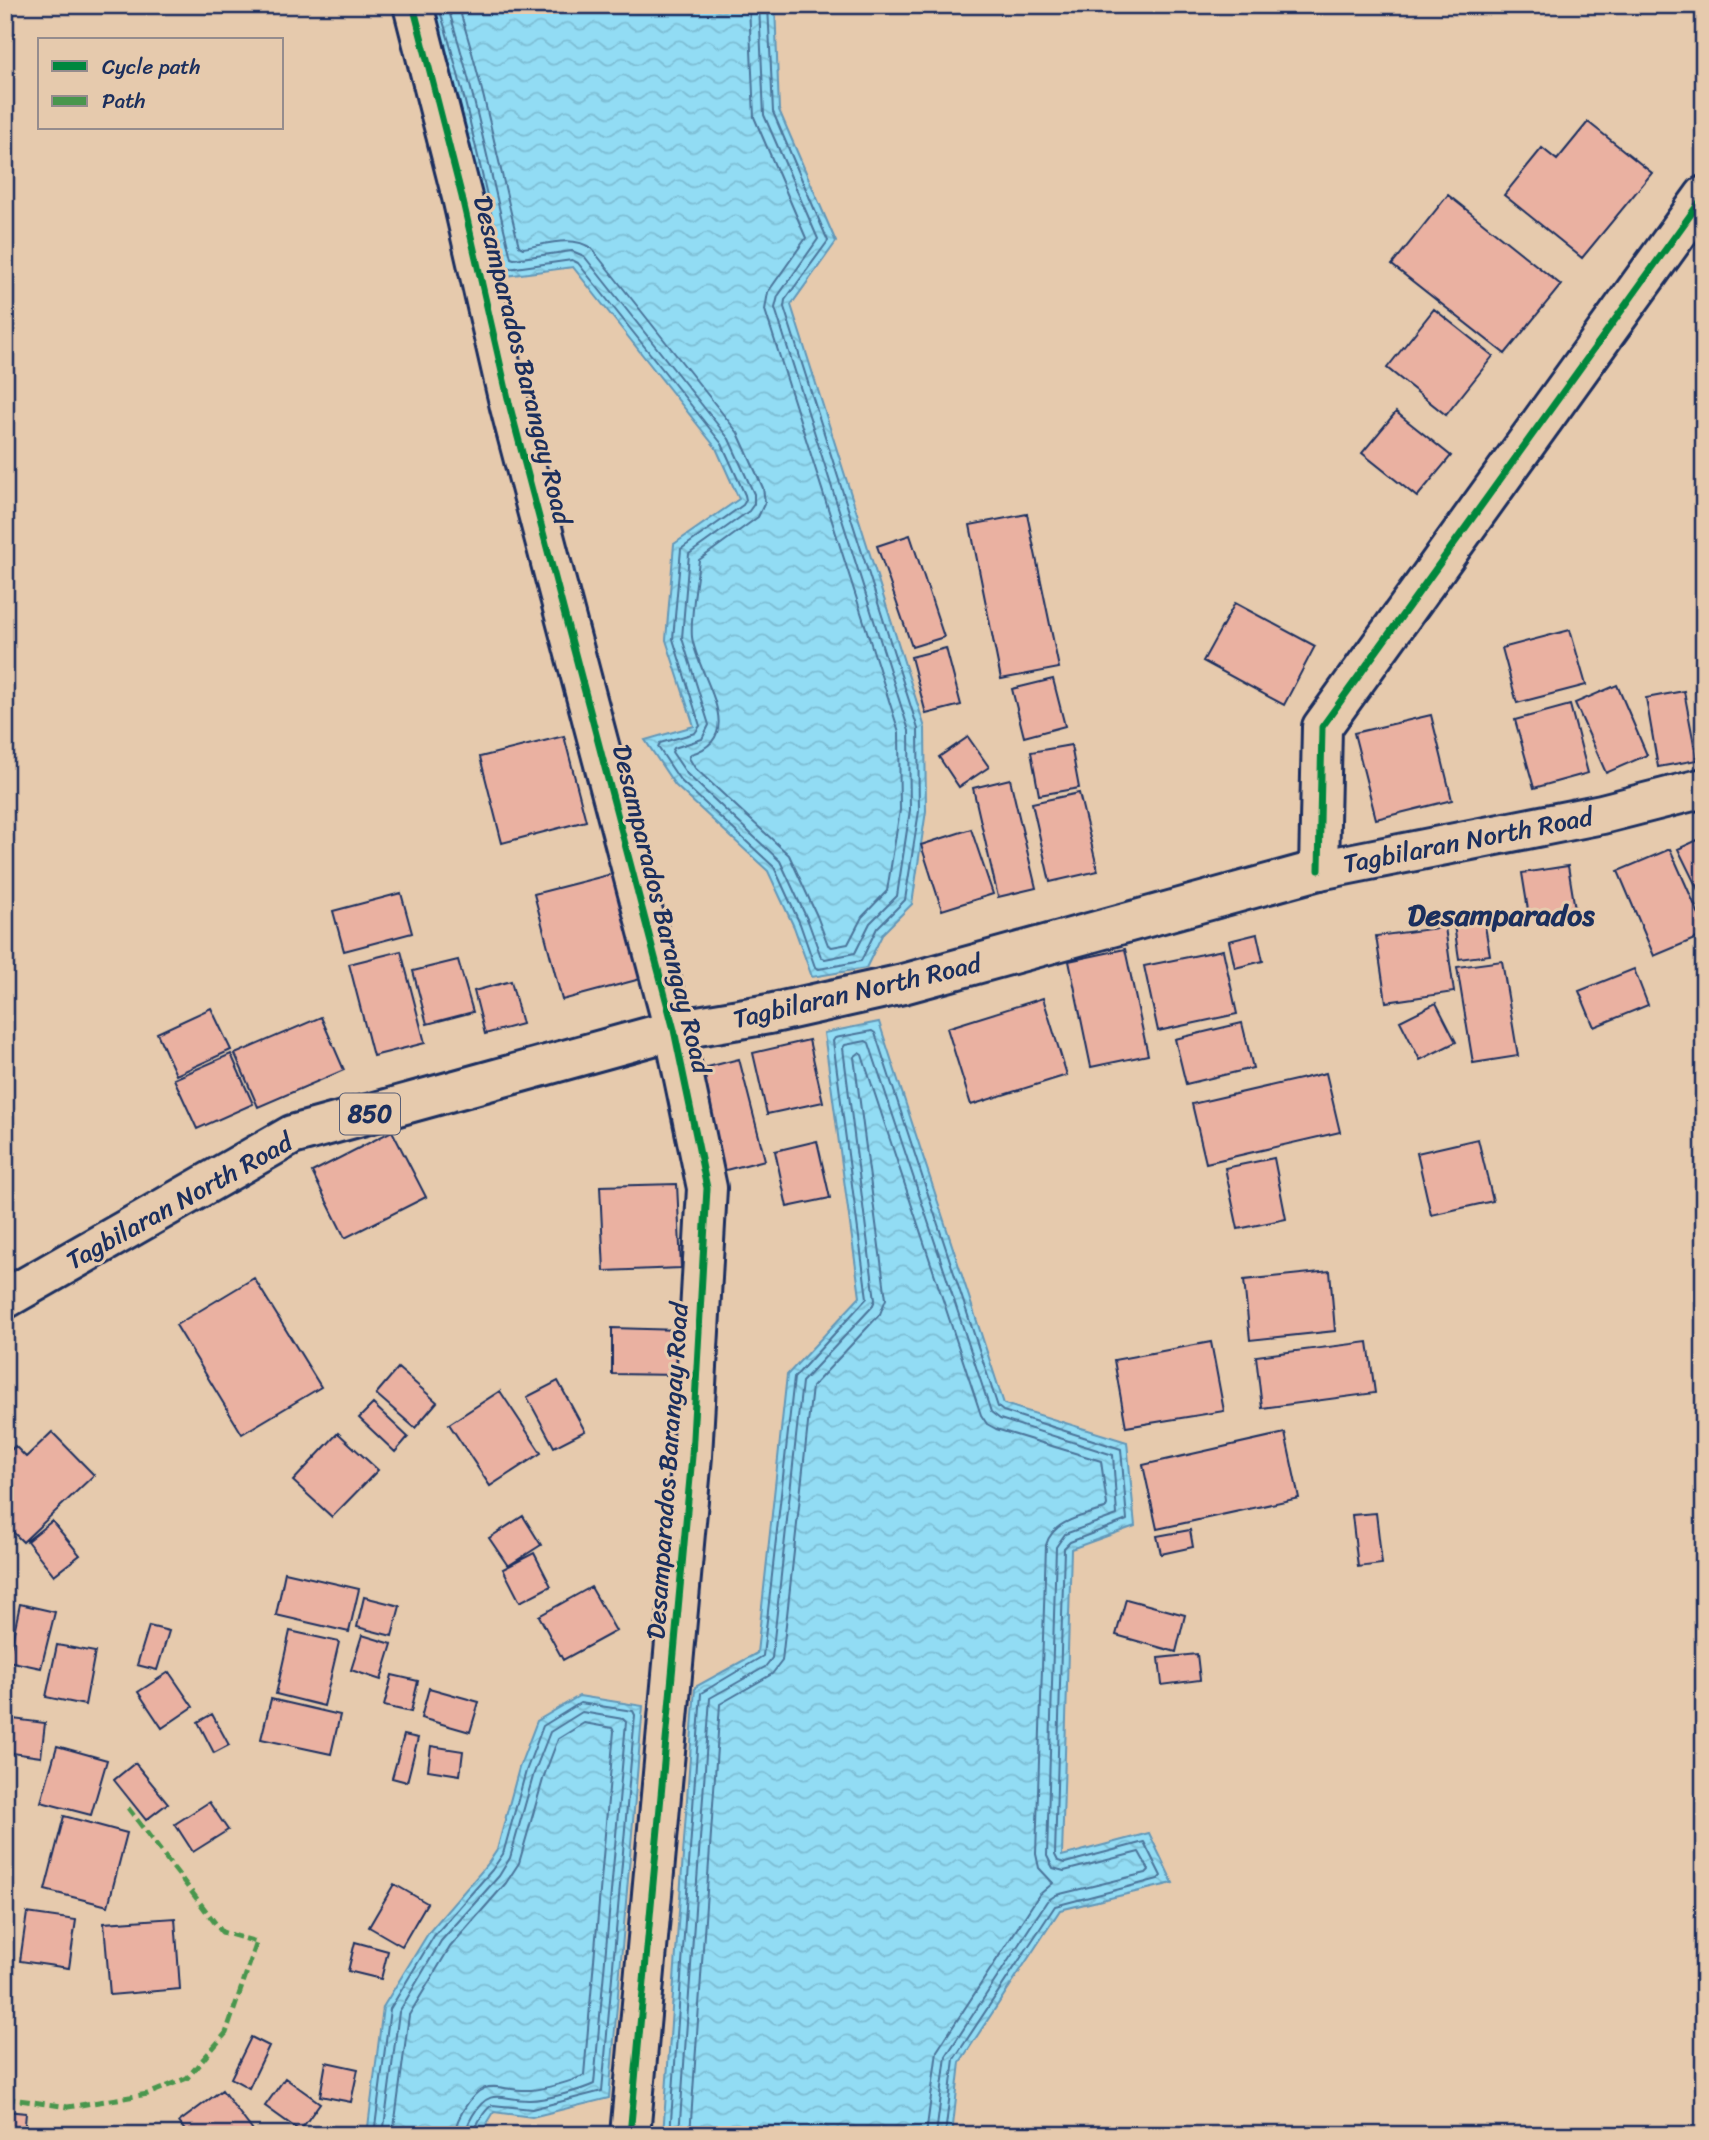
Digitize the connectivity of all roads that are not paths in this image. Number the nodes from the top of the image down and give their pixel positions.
1 (413, 8) edge
2 (1704, 196) edge
3 (1704, 788) edge
4 (1319, 870) junction
5 (674, 1030) junction
6 (5, 1299) edge
7 (630, 2135) edge

1 - 5 street, Desamparados Barangay Road
2 - 4 street
3 - 4 street, Tagbilaran North Road / 850
4 - 5 street, Tagbilaran North Road / 850
5 - 6 street, Tagbilaran North Road / 850
5 - 7 street, Desamparados Barangay Road

